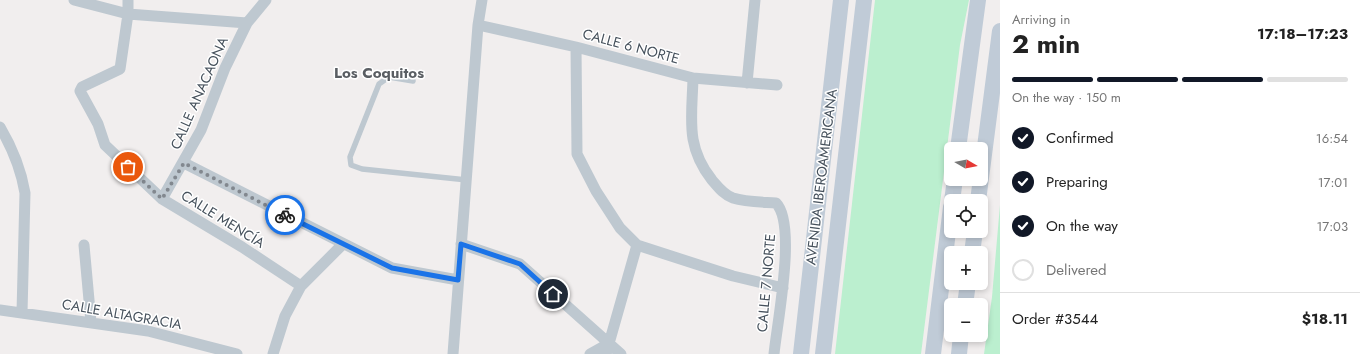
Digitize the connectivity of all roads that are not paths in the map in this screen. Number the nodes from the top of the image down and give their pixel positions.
1 (74, 0) edge
2 (128, 0) edge
3 (266, 0) edge
4 (482, 0) edge
5 (755, 0) edge
6 (842, 0) edge
7 (864, 0) edge
8 (978, 0) edge
9 (128, 14) junction
10 (247, 23) junction
11 (478, 25) junction
12 (1000, 31) edge
13 (576, 47) junction
14 (693, 78) junction
15 (413, 81) dead end
16 (746, 83) junction
17 (777, 85) dead end
18 (0, 127) edge
19 (959, 142) edge
20 (184, 163) junction
21 (468, 180) junction
22 (979, 194) edge
23 (162, 199) junction
24 (947, 238) edge
25 (343, 244) junction
26 (461, 244) junction
27 (84, 245) dead end
28 (637, 245) junction
29 (458, 280) junction
30 (301, 286) junction
31 (783, 288) junction
32 (0, 310) edge
33 (22, 312) junction
34 (91, 322) junction
35 (960, 342) edge
36 (607, 349) edge
37 (237, 354) edge
38 (273, 354) edge
39 (453, 354) edge
40 (590, 354) edge
41 (621, 354) edge
42 (774, 354) edge
43 (801, 354) edge
44 (824, 354) edge
45 (932, 354) edge
46 (959, 354) edge

1 - 9 street
2 - 9 street, CALLE MENCÍA
3 - 10 street, CALLE ANACAONA
4 - 11 street
5 - 16 street
6 - 43 street, AVENIDA IBEROAMERICANA
7 - 44 street, AVENIDA IBEROAMERICANA
8 - 19 street
9 - 10 street
9 - 23 street, CALLE MENCÍA
10 - 20 street, CALLE ANACAONA
11 - 13 street, CALLE 6 NORTE
11 - 21 street
12 - 22 street
13 - 14 street, CALLE 6 NORTE
13 - 28 street
14 - 16 street, CALLE 6 NORTE
14 - 31 street, CALLE 7 NORTE
15 - 21 lane
16 - 17 street, CALLE 6 NORTE
18 - 33 street
20 - 23 street, CALLE ANACAONA
20 - 25 street
21 - 26 street
23 - 30 street, CALLE MENCÍA
24 - 45 street
25 - 29 street
25 - 30 street
26 - 29 street
26 - 36 street
27 - 34 street
28 - 31 street
28 - 36 street
29 - 39 street
30 - 38 street
31 - 42 street, CALLE 7 NORTE
32 - 33 street, CALLE ALTAGRACIA
33 - 34 street, CALLE ALTAGRACIA
34 - 37 street, CALLE ALTAGRACIA
35 - 46 street
36 - 40 street
36 - 41 street

